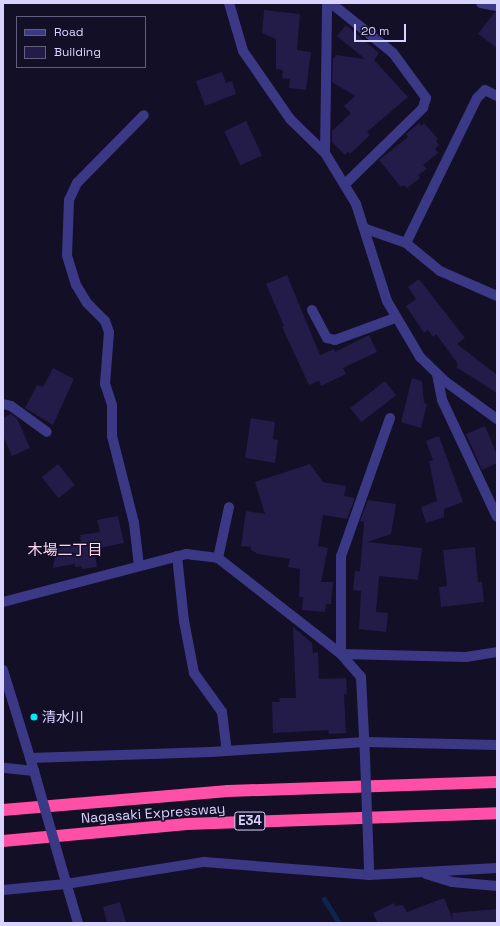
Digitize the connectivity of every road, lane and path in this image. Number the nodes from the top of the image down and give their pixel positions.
1 (229, 3) edge
2 (327, 3) edge
3 (331, 3) edge
4 (481, 3) edge
5 (497, 6) edge
6 (497, 96) edge
7 (144, 114) dead end
8 (324, 153) junction
9 (345, 184) junction
10 (366, 229) junction
11 (406, 243) junction
12 (497, 296) edge
13 (312, 310) dead end
14 (395, 318) junction
15 (437, 374) junction
16 (3, 404) edge
17 (390, 418) dead end
18 (497, 419) edge
19 (47, 432) dead end
20 (229, 507) dead end
21 (497, 517) edge
22 (177, 556) junction
23 (218, 558) junction
24 (139, 566) junction
25 (3, 602) edge
26 (497, 652) edge
27 (341, 654) junction
28 (3, 670) edge
29 (365, 742) junction
30 (497, 745) edge
31 (227, 752) junction
32 (30, 758) junction
33 (3, 768) edge
34 (34, 771) junction
35 (497, 782) edge
36 (3, 810) edge
37 (497, 813) edge
38 (3, 841) edge
39 (497, 868) edge
40 (419, 872) junction
41 (369, 875) junction
42 (66, 884) junction
43 (497, 886) edge
44 (3, 890) edge
45 (78, 923) edge

1 - 8 street
2 - 8 street
3 - 9 street
4 - 5 street
6 - 11 street
7 - 24 street
8 - 9 street
9 - 10 street
10 - 11 street
10 - 14 street
11 - 12 street
13 - 14 street
14 - 15 street
15 - 18 street
15 - 21 street
16 - 19 street
17 - 27 street
20 - 23 street
22 - 23 street
22 - 24 street
22 - 31 street
23 - 27 street
24 - 25 street
26 - 27 street
27 - 29 street
28 - 32 street
29 - 30 street
29 - 31 street
29 - 41 street, bridge
31 - 32 street
32 - 34 street
33 - 34 street
34 - 42 street, bridge
35 - 36 highway, Nagasaki Expressway / E34
37 - 38 highway, Nagasaki Expressway / E34
39 - 40 street
40 - 41 street
40 - 43 street
41 - 42 street
42 - 44 street
42 - 45 street

